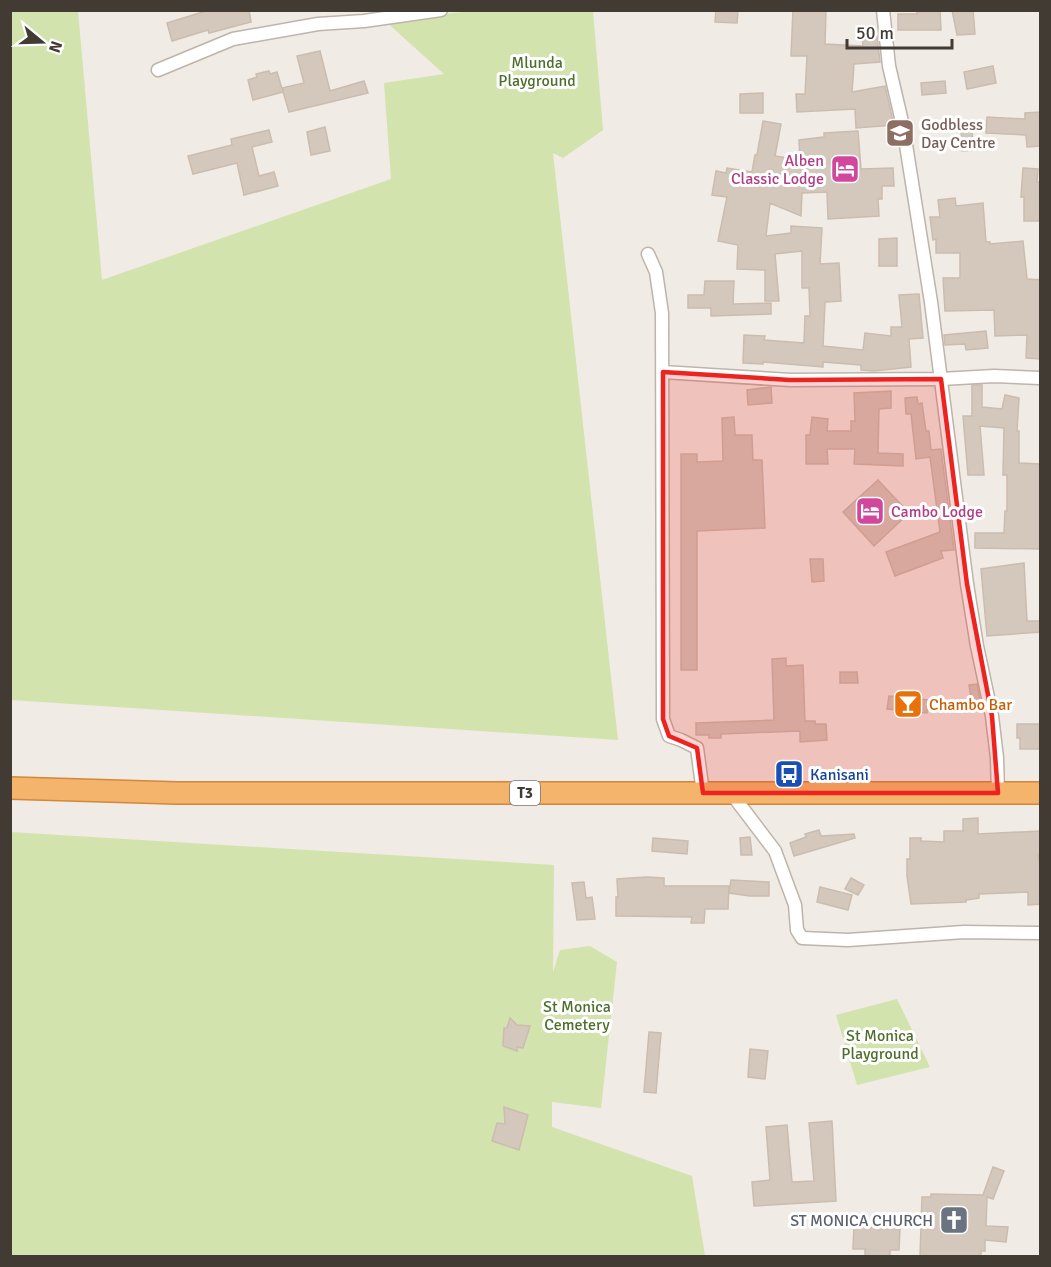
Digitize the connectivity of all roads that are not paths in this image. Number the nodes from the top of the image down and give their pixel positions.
1 (441, 10) edge
2 (883, 10) edge
3 (363, 16) edge
4 (158, 70) dead end
5 (648, 254) dead end
6 (663, 372) junction
7 (1041, 378) edge
8 (941, 379) junction
9 (10, 788) edge
10 (703, 793) junction
11 (731, 793) junction
12 (998, 793) junction
13 (1041, 793) edge
14 (1041, 933) edge

1 - 3 street
2 - 8 street
3 - 4 street
5 - 6 street
6 - 8 street
6 - 10 street
7 - 8 street
8 - 12 street
9 - 10 highway, T3
10 - 11 highway, T3
11 - 12 highway, T3
11 - 14 street
12 - 13 highway, T3

